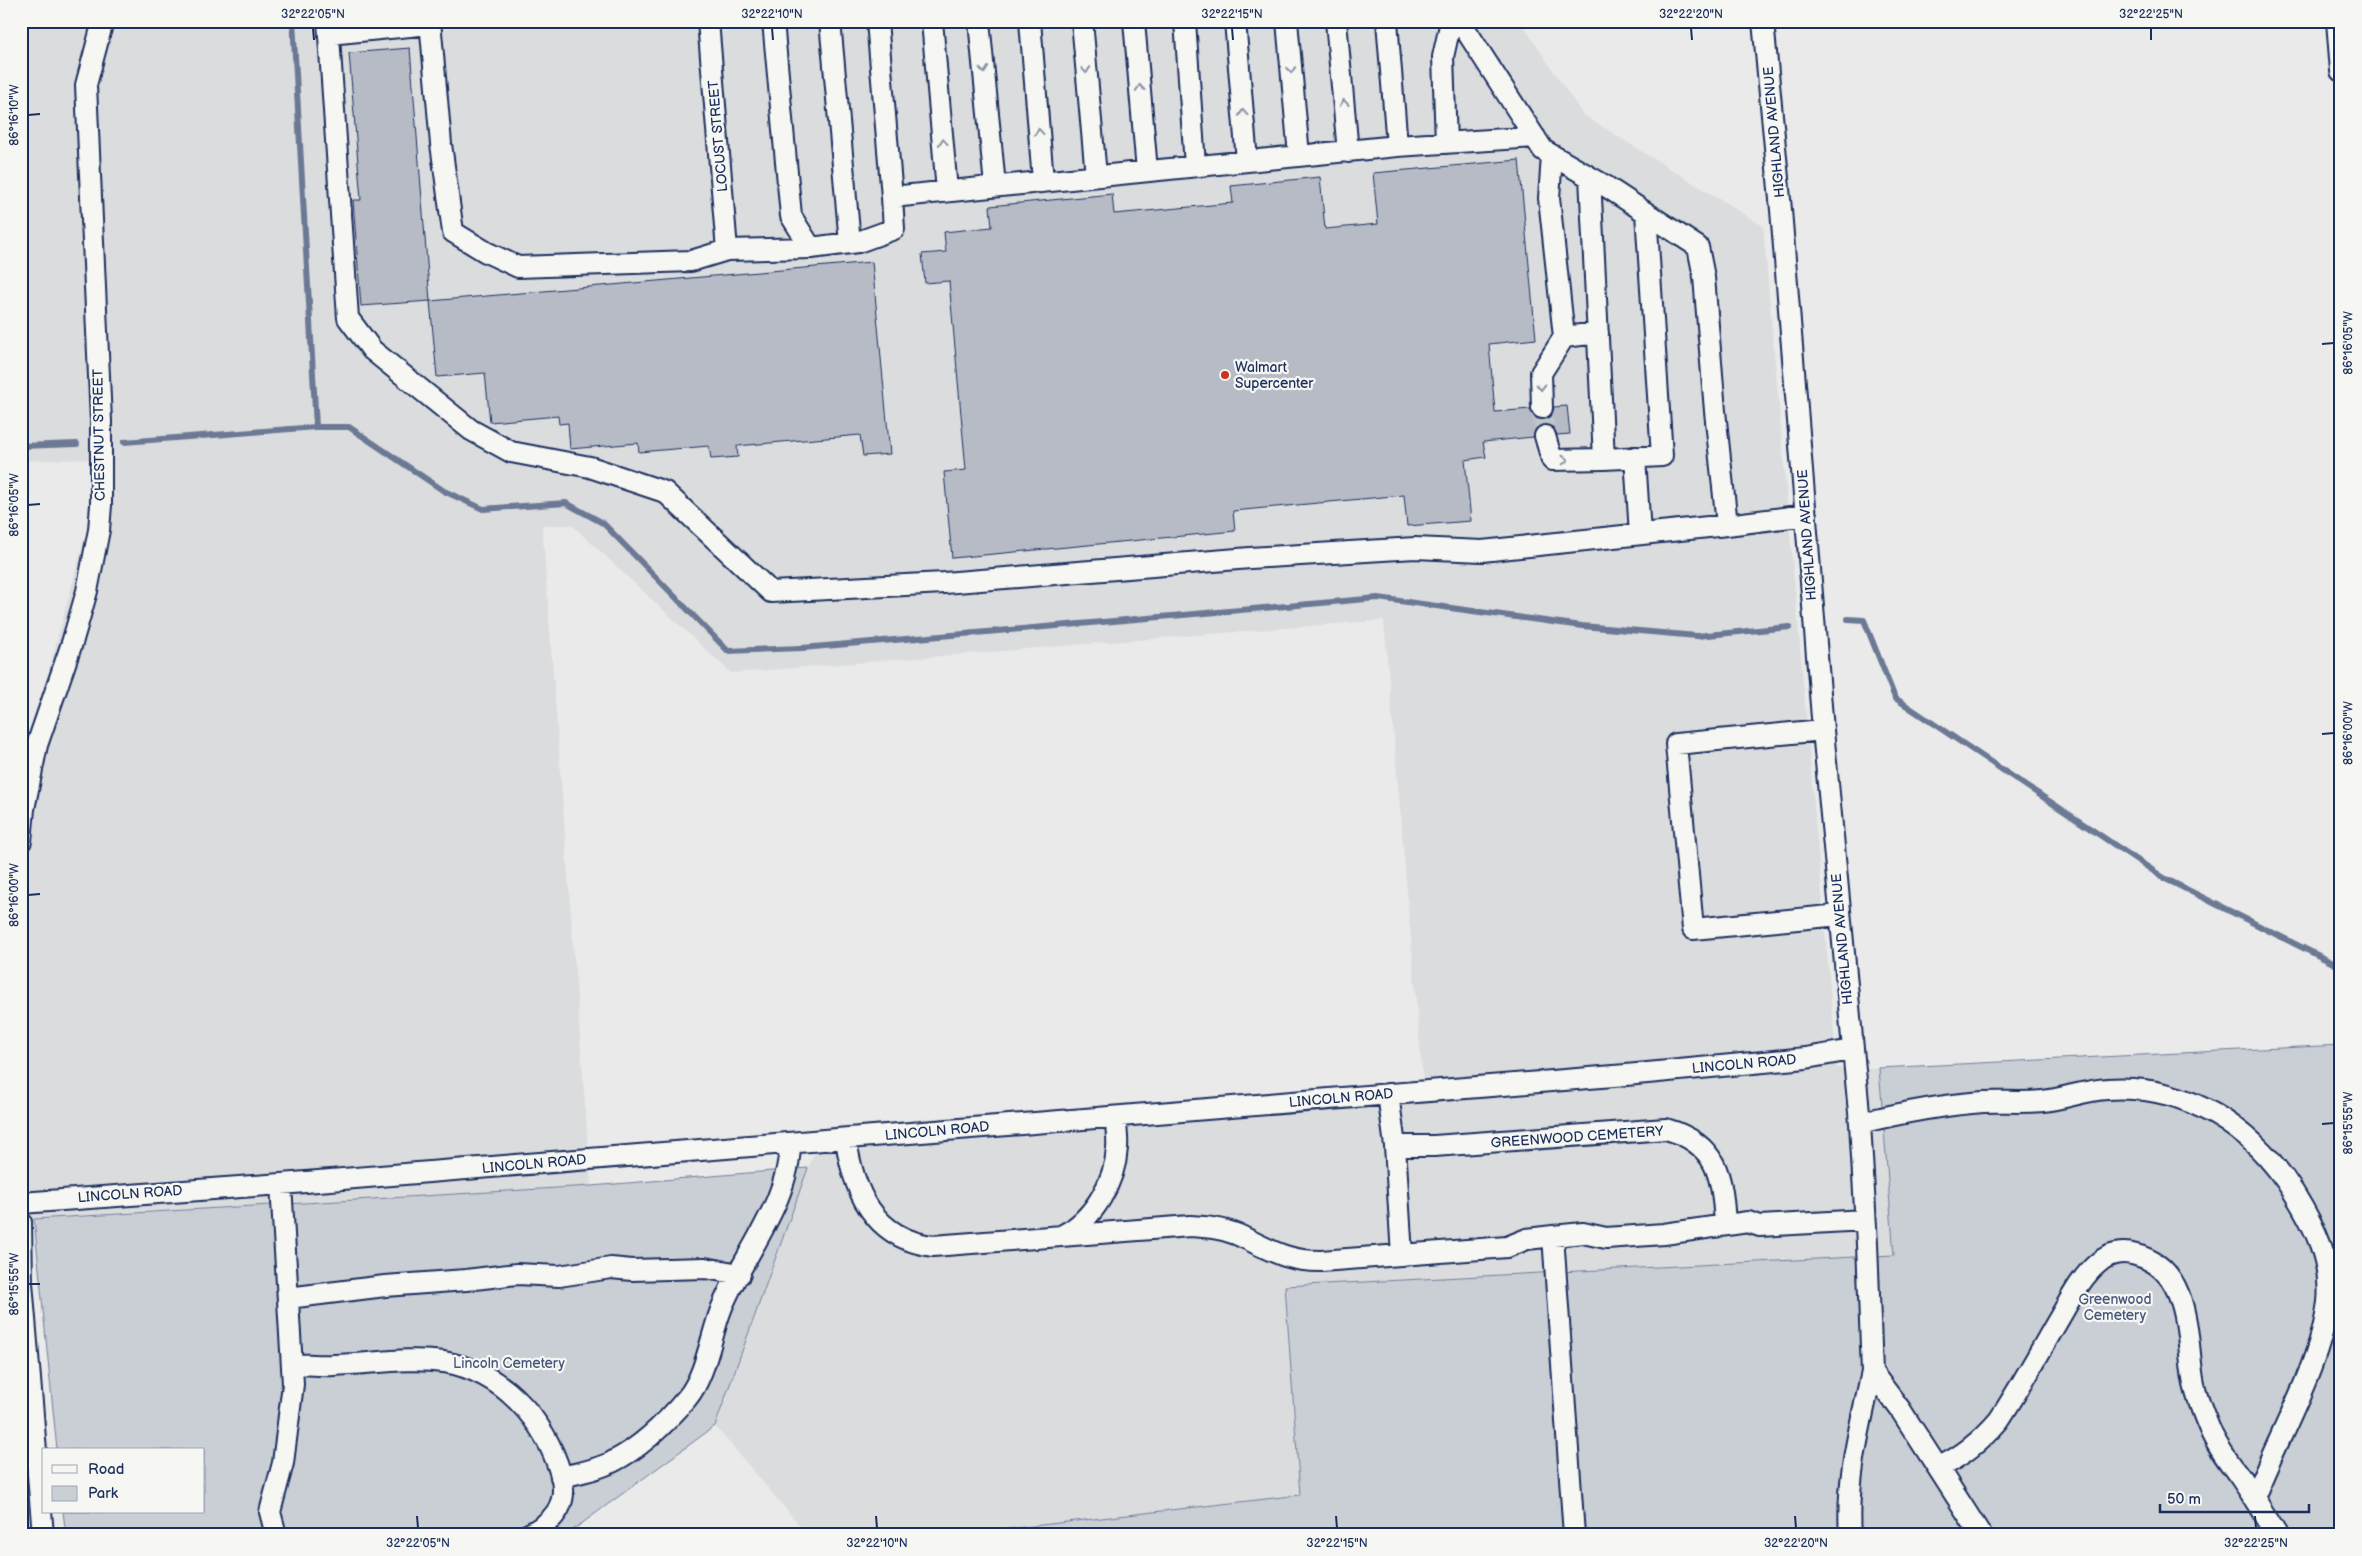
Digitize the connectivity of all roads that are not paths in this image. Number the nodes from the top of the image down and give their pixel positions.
1 (103, 21) edge
2 (708, 21) edge
3 (773, 21) edge
4 (830, 21) edge
5 (877, 21) edge
6 (932, 21) edge
7 (980, 21) edge
8 (1030, 21) edge
9 (1082, 21) edge
10 (1134, 21) edge
11 (1185, 21) edge
12 (1236, 21) edge
13 (1287, 21) edge
14 (1336, 21) edge
15 (1387, 21) edge
16 (1451, 21) edge
17 (1460, 21) edge
18 (1763, 21) edge
19 (2337, 21) edge
20 (430, 23) edge
21 (329, 27) edge
22 (2341, 71) edge
23 (1535, 137) junction
24 (1446, 143) junction
25 (1397, 146) junction
26 (1348, 152) junction
27 (1299, 156) junction
28 (1552, 156) junction
29 (1246, 161) junction
30 (1195, 166) junction
31 (1147, 171) junction
32 (1096, 176) junction
33 (1590, 177) junction
34 (1044, 181) junction
35 (994, 186) junction
36 (947, 191) junction
37 (892, 197) junction
38 (1646, 213) junction
39 (850, 243) junction
40 (811, 248) junction
41 (727, 250) junction
42 (1598, 334) junction
43 (1564, 337) junction
44 (1542, 408) tunnel mouth
45 (1545, 436) tunnel mouth
46 (1635, 458) junction
47 (1604, 459) junction
48 (1806, 515) junction
49 (1727, 525) junction
50 (1640, 534) junction
51 (1823, 730) junction
52 (21, 841) edge
53 (1840, 915) junction
54 (1852, 1050) junction
55 (1388, 1094) junction
56 (1115, 1117) junction
57 (1860, 1123) junction
58 (846, 1139) junction
59 (790, 1144) junction
60 (1395, 1146) junction
61 (281, 1184) junction
62 (21, 1203) edge
63 (1865, 1220) junction
64 (21, 1222) edge
65 (1725, 1224) junction
66 (1061, 1236) junction
67 (1553, 1236) junction
68 (1402, 1255) junction
69 (740, 1274) junction
70 (288, 1298) junction
71 (292, 1364) junction
72 (1872, 1372) junction
73 (1939, 1467) junction
74 (562, 1477) junction
75 (2254, 1498) junction
76 (270, 1512) junction
77 (43, 1535) edge
78 (259, 1535) edge
79 (276, 1535) edge
80 (527, 1535) edge
81 (1574, 1535) edge
82 (1850, 1535) edge
83 (1981, 1535) edge
84 (2277, 1535) edge

1 - 52 street, CHESTNUT STREET
2 - 41 street, LOCUST STREET
3 - 40 street
4 - 39 street
5 - 37 street
36 -> 6 street
7 -> 35 street
34 -> 8 street
9 -> 32 street
31 -> 10 street
11 - 30 street
29 -> 12 street
13 -> 27 street
26 -> 14 street
15 - 25 street
16 - 24 street
17 - 23 street
18 - 48 street, HIGHLAND AVENUE
19 - 22 street
20 - 21 street
20 - 41 street
21 - 50 street
23 - 24 street
23 - 28 street
24 - 25 street
25 - 26 street
26 - 27 street
27 - 29 street
28 - 33 street
28 - 43 street
29 - 30 street
30 - 31 street
31 - 32 street
32 - 34 street
33 - 38 street
33 - 42 street
34 - 35 street
35 - 36 street
36 - 37 street
37 - 39 street
38 - 46 street
38 - 49 street
39 - 40 street
40 - 41 street
42 - 43 street
42 - 47 street
43 -> 44 street
45 -> 47 street
46 - 47 street
46 - 50 street
48 - 49 street
48 - 51 street, HIGHLAND AVENUE
49 - 50 street
51 - 53 street, HIGHLAND AVENUE
51 - 53 street
53 - 54 street, HIGHLAND AVENUE
54 - 55 street, LINCOLN ROAD
54 - 57 street
55 - 56 street, LINCOLN ROAD
55 - 60 street
56 - 58 street, LINCOLN ROAD
56 - 66 street
57 - 63 street
57 - 75 street
58 - 59 street, LINCOLN ROAD
58 - 66 street
59 - 61 street, LINCOLN ROAD
59 - 69 street
60 - 65 street, GREENWOOD CEMETERY
60 - 68 street
61 - 62 street, LINCOLN ROAD
61 - 70 street
63 - 65 street
63 - 72 street
64 - 77 street
65 - 67 street
66 - 68 street
67 - 68 street
67 - 81 street
69 - 70 street
69 - 74 street
70 - 71 street
71 - 74 street
71 - 76 street
72 - 73 street
72 - 82 street
73 - 75 street
73 - 83 street
74 - 80 street
75 - 84 street
76 - 78 street
76 - 79 street

